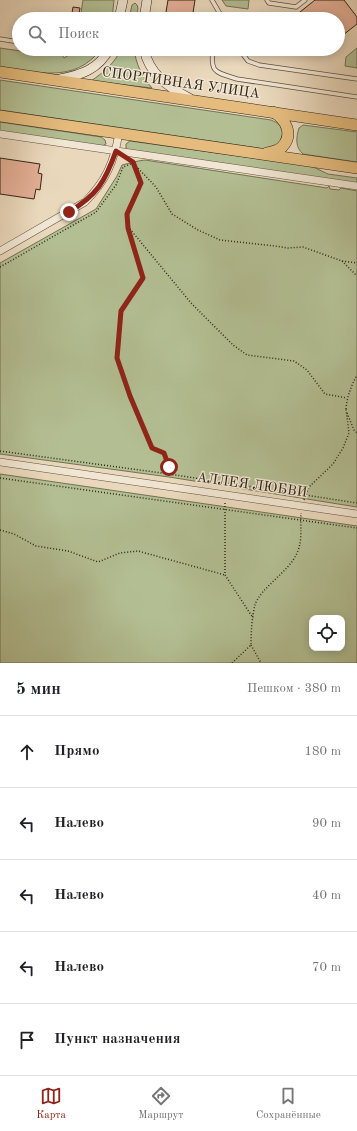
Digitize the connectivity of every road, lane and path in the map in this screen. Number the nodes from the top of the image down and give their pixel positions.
1 (122, 0) edge
2 (147, 0) edge
3 (212, 0) edge
4 (267, 0) edge
5 (305, 0) edge
6 (121, 12) edge
7 (146, 12) edge
8 (219, 12) edge
9 (0, 40) edge
10 (12, 41) edge
11 (106, 56) edge
12 (146, 56) edge
13 (212, 56) edge
14 (244, 56) edge
15 (0, 72) edge
16 (357, 79) edge
17 (53, 80) junction
18 (357, 97) edge
19 (194, 101) junction
20 (272, 112) junction
21 (0, 116) edge
22 (357, 124) edge
23 (120, 133) junction
24 (0, 134) edge
25 (116, 151) junction
26 (264, 154) junction
27 (133, 162) junction
28 (357, 168) edge
29 (357, 186) edge
30 (128, 228) junction
31 (0, 251) edge
32 (342, 261) junction
33 (357, 263) edge
34 (0, 267) edge
35 (357, 276) edge
36 (357, 375) edge
37 (347, 398) junction
38 (346, 409) junction
39 (357, 433) edge
40 (0, 451) edge
41 (0, 462) edge
42 (169, 474) junction
43 (0, 478) edge
44 (224, 495) junction
45 (306, 496) junction
46 (357, 504) edge
47 (302, 506) junction
48 (225, 509) junction
49 (357, 514) edge
50 (300, 520) junction
51 (357, 528) edge
52 (0, 530) edge
53 (225, 575) junction
54 (253, 618) junction
55 (251, 645) junction
56 (232, 663) edge
57 (261, 663) edge

1 - 6 main road
2 - 7 main road
3 - 8 lane
4 - 5 lane
9 - 10 lane
11 - 17 main road
12 - 19 main road
13 - 18 lane
14 - 16 lane
15 - 17 main road, СПОРТИВНАЯ УЛИЦА
17 - 19 main road, СПОРТИВНАЯ УЛИЦА
19 - 20 main road, СПОРТИВНАЯ УЛИЦА
20 - 22 main road, СПОРТИВНАЯ УЛИЦА
20 - 26 main road
21 - 23 main road
23 - 25 street
23 - 26 main road
24 - 25 street
25 - 29 street
25 - 31 street
26 - 28 main road
27 - 30 path
27 - 32 path
27 - 34 path
30 - 37 path
30 - 42 path
32 - 33 path
32 - 35 path
36 - 37 path
37 - 38 path
38 - 39 path
38 - 45 path
40 - 42 path
41 - 44 street, АЛЛЕЯ ЛЮБВИ
42 - 45 path
43 - 48 path
44 - 47 street, АЛЛЕЯ ЛЮБВИ
44 - 48 path
45 - 46 path
45 - 47 path
47 - 49 street, АЛЛЕЯ ЛЮБВИ
47 - 50 path
48 - 50 path
48 - 53 path
50 - 51 path
50 - 54 path
52 - 53 path
53 - 54 path
54 - 55 path
55 - 56 path
55 - 57 path

